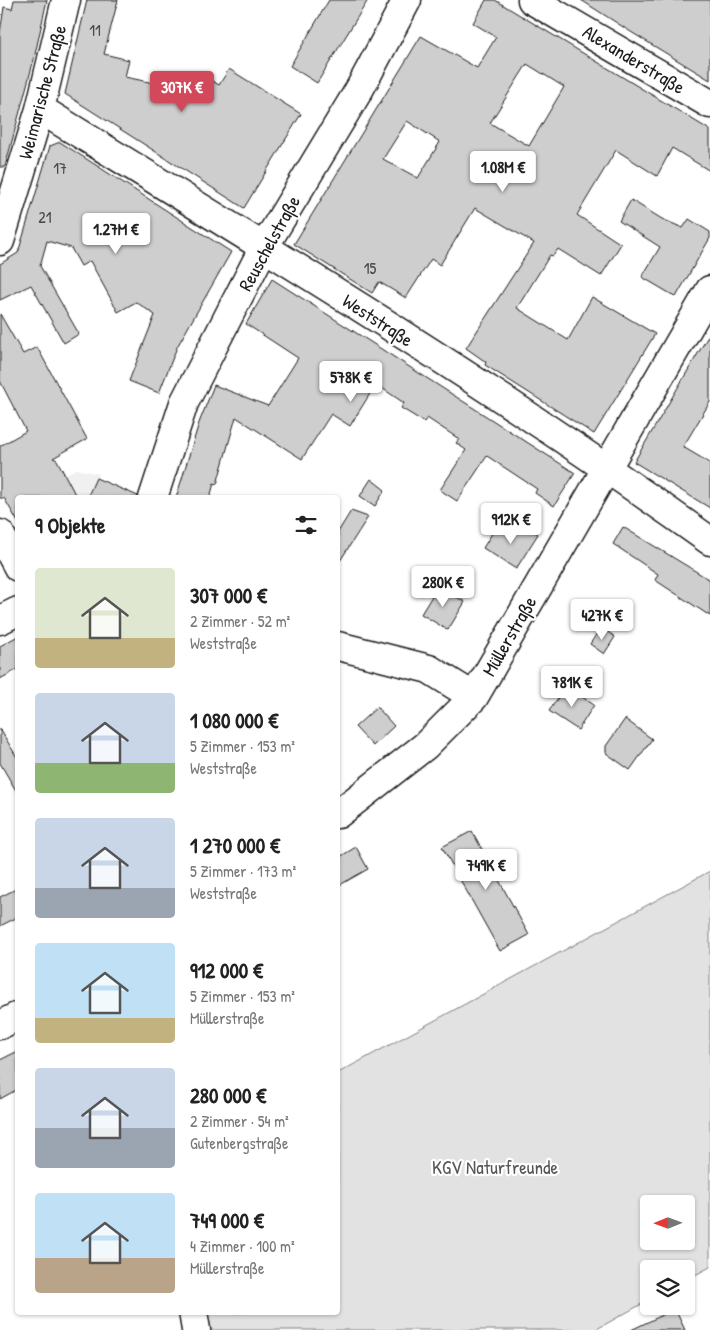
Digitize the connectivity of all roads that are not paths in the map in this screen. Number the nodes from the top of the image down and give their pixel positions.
1 (66, 0) edge
2 (407, 0) edge
3 (532, 0) edge
4 (710, 104) edge
5 (40, 109) junction
6 (0, 241) edge
7 (264, 247) junction
8 (710, 290) edge
9 (607, 467) junction
10 (155, 495) edge
11 (0, 534) edge
12 (710, 540) edge
13 (15, 562) edge
14 (15, 612) edge
15 (0, 620) edge
16 (340, 647) edge
17 (474, 697) junction
18 (340, 812) edge
19 (15, 1018) edge
20 (0, 1025) edge
21 (194, 1315) edge
22 (196, 1330) edge

1 - 5 street, Weimarische Straße
2 - 7 street, Reuschelstraße
3 - 4 street, Alexanderstraße
5 - 6 street, Weimarische Straße
5 - 7 street, Weststraße
7 - 9 street, Weststraße
7 - 10 street, Reuschelstraße
8 - 9 street, Müllerstraße
9 - 12 street, Weststraße
9 - 17 street, Müllerstraße
11 - 13 street
14 - 15 street
16 - 17 street
17 - 18 street, Müllerstraße
19 - 20 street
21 - 22 street

